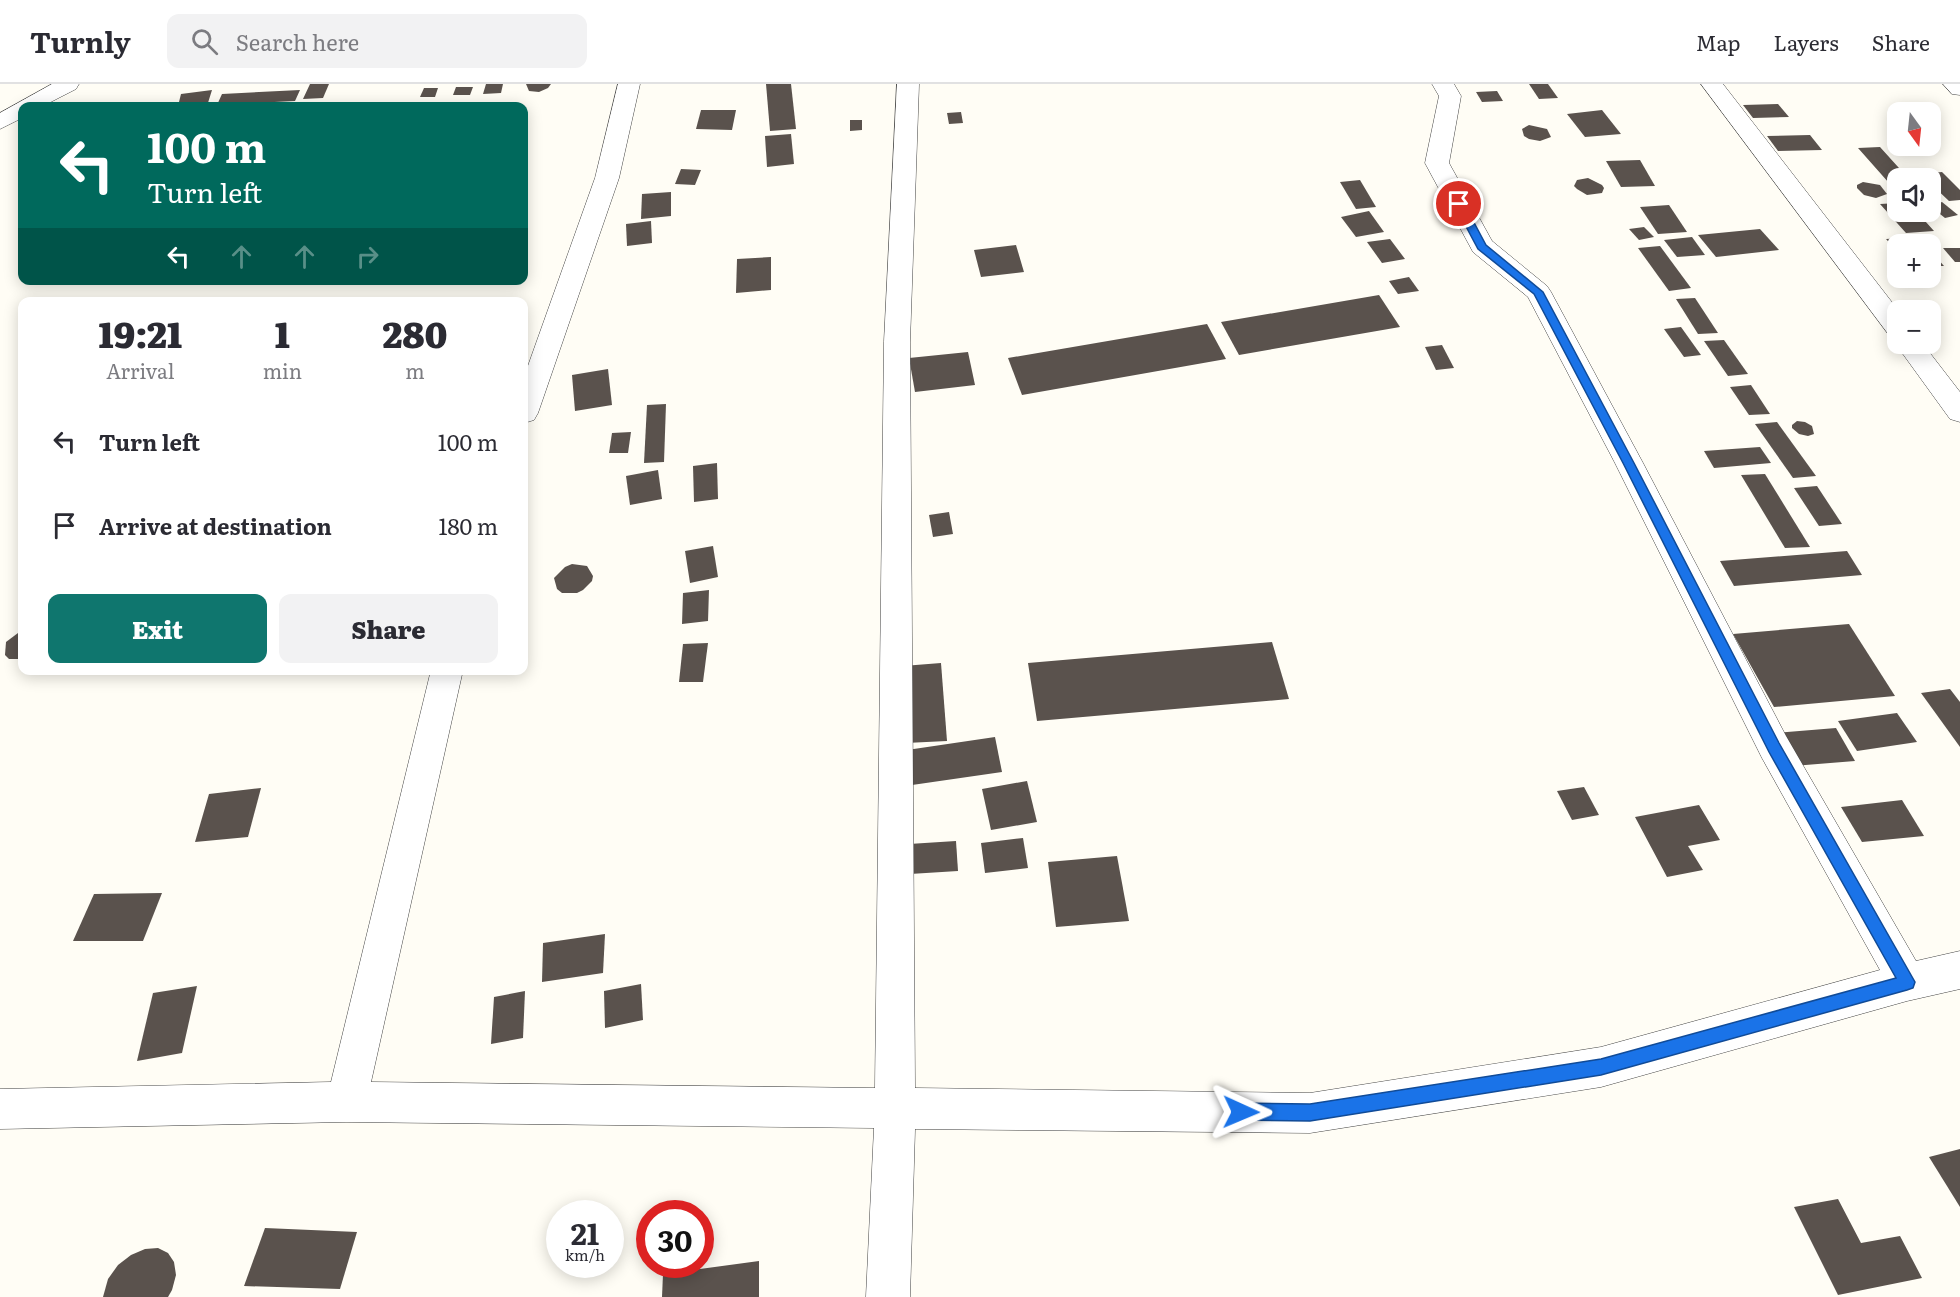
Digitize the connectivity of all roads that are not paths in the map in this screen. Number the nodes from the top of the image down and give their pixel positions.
1 (68, 84) edge
2 (629, 84) edge
3 (908, 84) edge
4 (1443, 84) edge
5 (1712, 84) edge
6 (1954, 84) edge
7 (1960, 89) edge
8 (35, 102) edge
9 (18, 111) edge
10 (0, 122) edge
11 (1887, 315) edge
12 (1916, 354) edge
13 (528, 402) edge
14 (1959, 408) edge
15 (446, 675) edge
16 (1960, 970) edge
17 (1907, 982) junction
18 (346, 1102) junction
19 (895, 1107) junction
20 (0, 1109) edge
21 (888, 1297) edge

1 - 8 street
2 - 13 street
3 - 19 street
4 - 17 street
5 - 11 street
6 - 7 street
9 - 10 street
12 - 14 street
15 - 18 street
16 - 17 street
17 - 19 street
18 - 19 street
18 - 20 street
19 - 21 street

